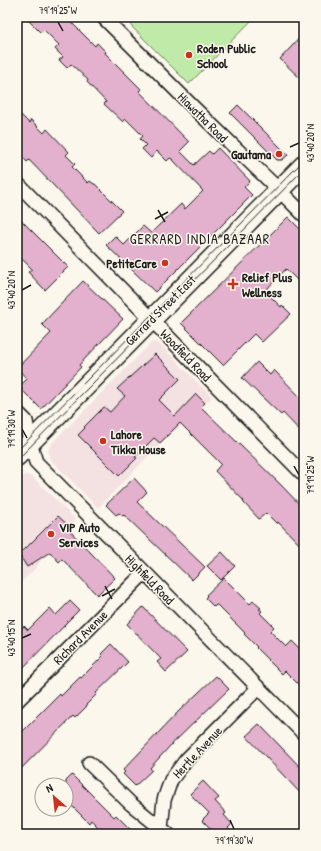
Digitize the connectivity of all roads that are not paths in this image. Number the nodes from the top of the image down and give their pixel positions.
1 (104, 17) edge
2 (304, 165) edge
3 (17, 183) edge
4 (279, 190) junction
5 (304, 215) edge
6 (151, 319) junction
7 (17, 412) edge
8 (24, 449) edge
9 (304, 475) edge
10 (144, 573) junction
11 (258, 688) junction
12 (17, 701) edge
13 (304, 734) edge
14 (89, 763) dead end
15 (164, 831) edge

1 - 4 street, Hiawatha Road
2 - 4 main road, Gerrard Street East
3 - 6 street, Woodfield Road
4 - 5 street, Hiawatha Road
4 - 6 main road, Gerrard Street East
6 - 8 main road, Gerrard Street East
6 - 9 street, Woodfield Road
7 - 8 street, Highfield Road
8 - 10 street, Highfield Road
10 - 11 street, Highfield Road
10 - 12 street, Richard Avenue
11 - 13 street, Highfield Road
11 - 15 street, Hertle Avenue
14 - 15 street, Hertle Avenue

